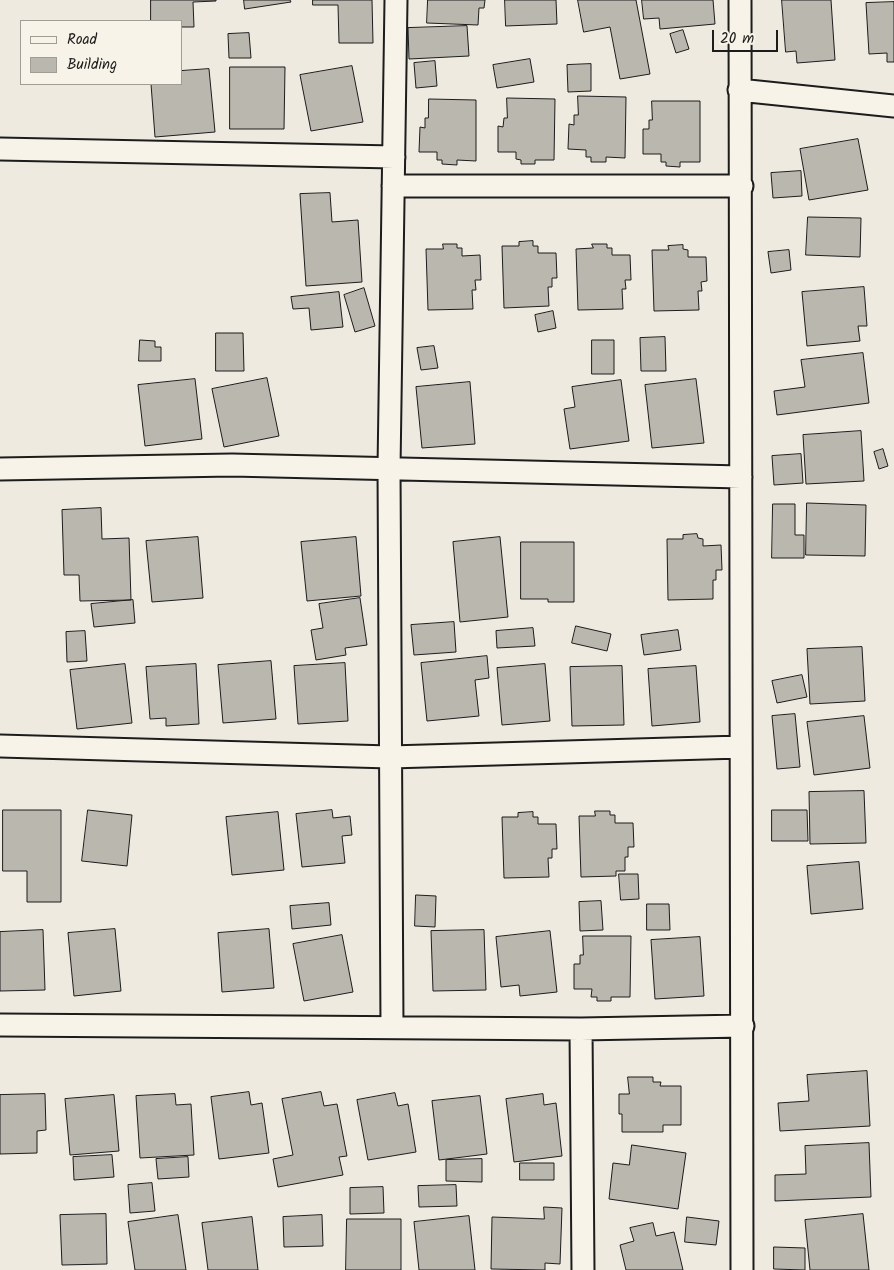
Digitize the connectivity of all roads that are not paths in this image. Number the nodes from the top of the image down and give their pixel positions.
1 (396, 0) edge
2 (740, 0) edge
3 (739, 90) junction
4 (894, 106) edge
5 (0, 149) edge
6 (394, 157) junction
7 (393, 186) junction
8 (742, 186) junction
9 (389, 468) junction
10 (0, 469) edge
11 (741, 477) junction
12 (0, 746) edge
13 (741, 747) junction
14 (390, 757) junction
15 (0, 1025) edge
16 (743, 1026) junction
17 (392, 1027) junction
18 (581, 1029) junction
19 (583, 1270) edge
20 (742, 1270) edge

1 - 6 street
2 - 3 street
3 - 4 street
3 - 8 street
5 - 6 street
6 - 7 street
7 - 8 street
7 - 9 street
8 - 11 street
9 - 10 street
9 - 11 street
9 - 14 street
11 - 13 street
12 - 14 street
13 - 14 street
13 - 16 street
14 - 17 street
15 - 17 street
16 - 18 street
16 - 20 street
17 - 18 street
18 - 19 street

